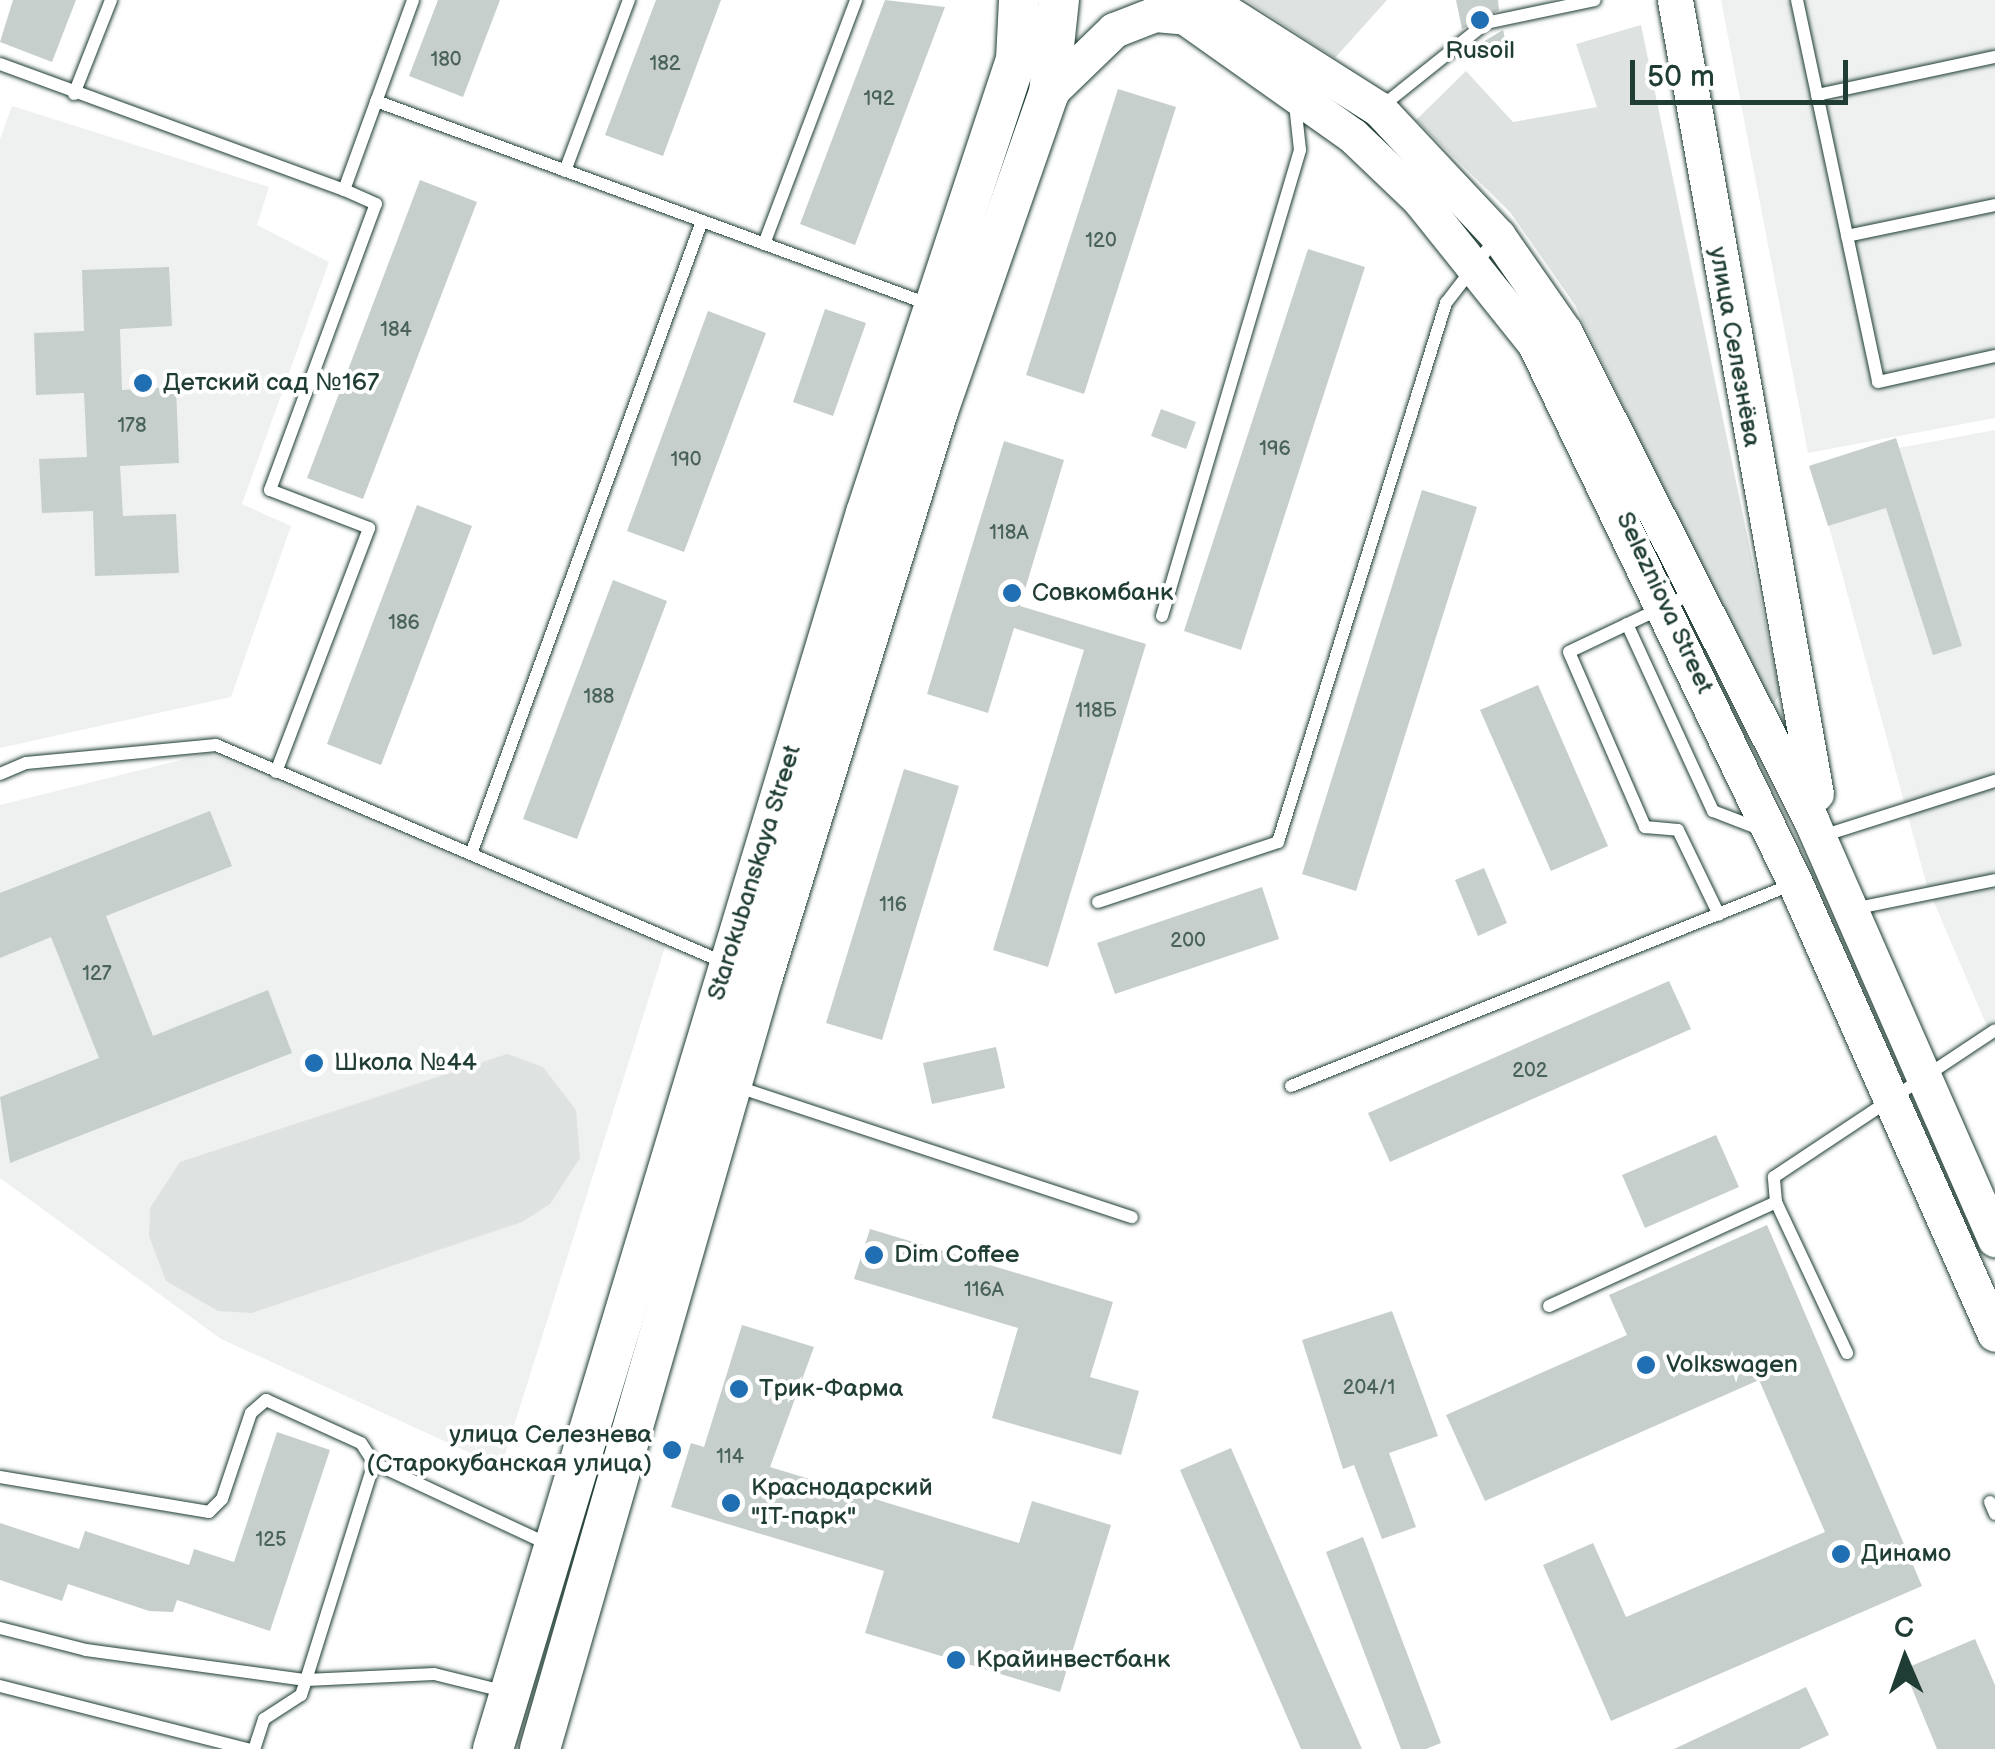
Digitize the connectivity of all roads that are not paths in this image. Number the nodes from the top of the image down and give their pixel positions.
1 (111, 0) edge
2 (414, 0) edge
3 (628, 0) edge
4 (856, 0) edge
5 (1019, 0) edge
6 (1060, 0) edge
7 (1595, 0) edge
8 (1675, 0) edge
9 (1796, 0) edge
10 (1186, 6) edge
11 (1995, 58) edge
12 (0, 64) edge
13 (1294, 91) junction
14 (74, 94) junction
15 (1049, 94) junction
16 (1817, 95) junction
17 (376, 102) junction
18 (1379, 109) junction
19 (565, 171) junction
20 (344, 190) junction
21 (1995, 205) edge
22 (702, 221) junction
23 (1847, 236) junction
24 (764, 244) junction
25 (1486, 249) junction
26 (931, 305) junction
27 (1995, 356) edge
28 (1680, 600) junction
29 (1162, 616) dead end
30 (1627, 624) junction
31 (1792, 694) junction
32 (1753, 707) junction
33 (276, 772) junction
34 (0, 774) edge
35 (1995, 781) edge
36 (1814, 829) junction
37 (1770, 832) junction
38 (471, 854) junction
39 (1995, 880) edge
40 (1795, 883) junction
41 (1098, 902) dead end
42 (1850, 910) junction
43 (1719, 916) junction
44 (746, 970) junction
45 (1995, 1030) edge
46 (1924, 1079) junction
47 (732, 1085) junction
48 (1291, 1086) dead end
49 (1892, 1100) junction
50 (1776, 1202) junction
51 (1132, 1217) dead end
52 (1995, 1240) edge
53 (1549, 1306) dead end
54 (1995, 1334) edge
55 (1847, 1353) dead end
56 (374, 1462) junction
57 (0, 1477) edge
58 (552, 1546) junction
59 (0, 1628) edge
60 (306, 1680) junction
61 (0, 1686) edge
62 (510, 1693) junction
63 (251, 1749) edge
64 (493, 1749) edge
65 (540, 1749) edge

1 - 14 lane
2 - 17 lane
3 - 19 lane
4 - 24 lane
5 - 26 main road, Starokubanskaya Street
6 - 15 main road, Starokubanskaya Street
7 - 18 lane
8 - 31 main road, улица Селезнёва
9 - 16 lane
10 - 13 main road, Selezniova Street
10 - 15 main road
10 - 18 main road, Selezniova Street
11 - 16 lane
12 - 14 lane
13 - 25 main road, Selezniova Street
13 - 29 lane
14 - 20 lane
15 - 44 main road, Starokubanskaya Street
16 - 23 lane
17 - 19 lane
17 - 20 lane
18 - 25 main road, Selezniova Street
19 - 22 lane
20 - 33 lane
21 - 23 lane
22 - 24 lane
22 - 38 lane
23 - 27 lane
24 - 26 lane
25 - 28 main road, Selezniova Street
25 - 41 lane
26 - 44 main road, Starokubanskaya Street
28 - 30 lane
28 - 32 main road, Selezniova Street
28 - 37 main road, Selezniova Street
30 - 37 lane
30 - 43 lane
31 - 32 main road
31 - 36 main road, улица Селезнёва
32 - 36 main road, Selezniova Street
33 - 34 lane
33 - 38 lane
35 - 36 lane
36 - 40 main road, улица Селезнёва
36 - 42 main road, Selezniova Street
37 - 40 main road, Selezniova Street
38 - 44 lane
39 - 42 lane
40 - 43 lane
40 - 49 main road, Selezniova Street
42 - 46 main road, Selezniova Street
43 - 48 lane
44 - 47 main road, Starokubanskaya Street
44 - 58 main road, Starokubanskaya Street
45 - 46 lane
46 - 49 lane
46 - 52 main road, Selezniova Street
47 - 51 lane
47 - 65 main road, Starokubanskaya Street
49 - 50 lane
49 - 54 main road, Selezniova Street
50 - 53 lane
50 - 55 lane
56 - 57 lane
56 - 58 lane
56 - 60 lane
58 - 62 main road, Starokubanskaya Street
59 - 60 lane
60 - 62 lane
60 - 63 lane
61 - 63 lane
62 - 64 main road, Starokubanskaya Street

